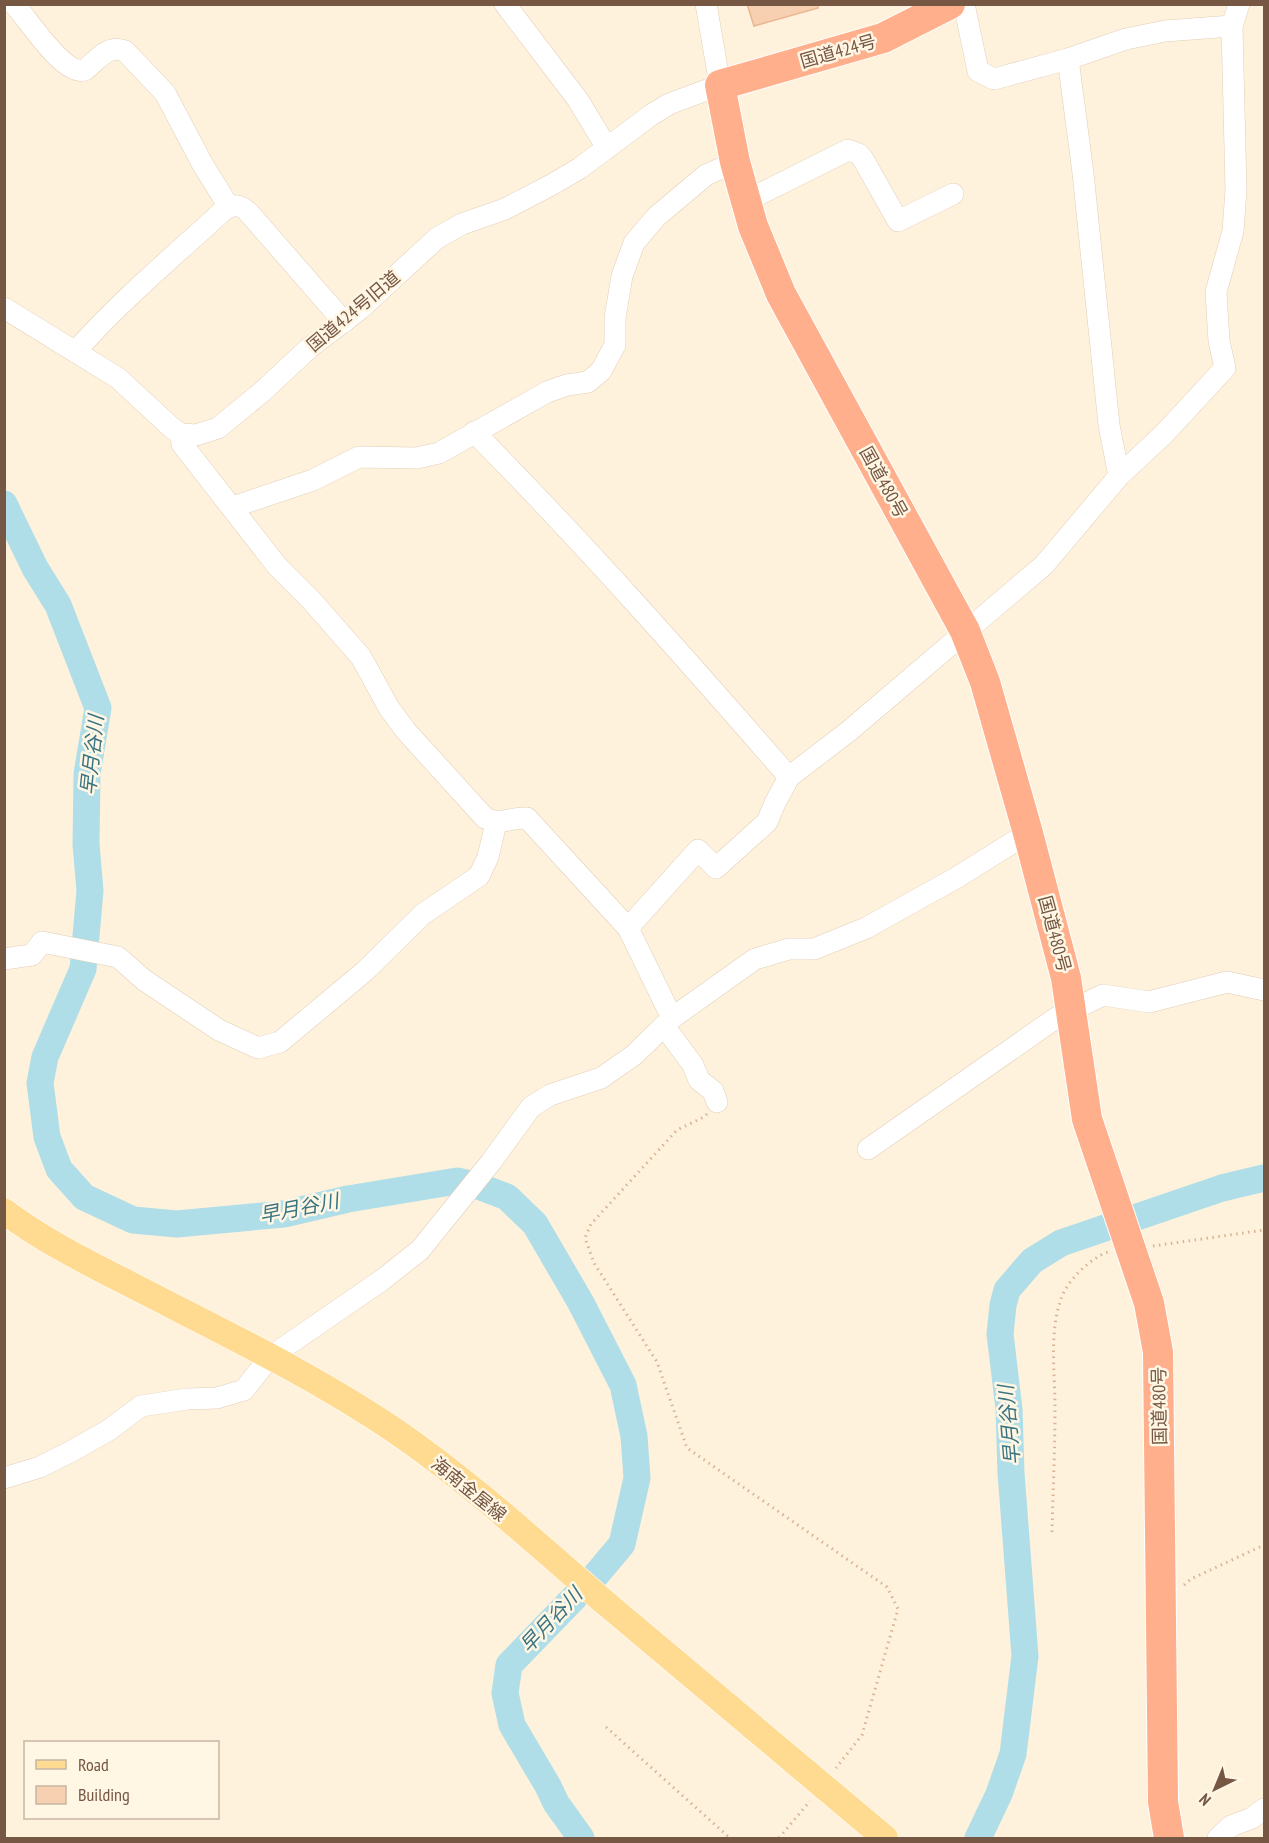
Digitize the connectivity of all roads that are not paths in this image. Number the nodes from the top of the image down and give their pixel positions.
1 (14, 4) edge
2 (505, 4) edge
3 (706, 4) edge
4 (950, 4) edge
5 (964, 4) edge
6 (1239, 4) edge
7 (1232, 26) junction
8 (1068, 59) junction
9 (720, 85) junction
10 (608, 148) junction
11 (735, 162) junction
12 (953, 194) dead end
13 (746, 201) junction
14 (229, 207) junction
15 (4, 308) edge
16 (344, 322) junction
17 (76, 351) junction
18 (474, 432) junction
19 (181, 434) junction
20 (1119, 476) junction
21 (232, 507) junction
22 (965, 631) junction
23 (789, 777) junction
24 (496, 823) junction
25 (1028, 833) junction
26 (628, 928) junction
27 (4, 959) edge
28 (1264, 990) edge
29 (1071, 1011) junction
30 (668, 1022) junction
31 (717, 1102) road end
32 (868, 1149) dead end
33 (4, 1211) edge
34 (270, 1358) junction
35 (4, 1478) edge
36 (1264, 1809) edge
37 (885, 1839) edge
38 (1169, 1839) edge
39 (1218, 1839) edge

1 - 14 street
2 - 10 street
3 - 9 street
4 - 9 highway, 国道424号
5 - 8 street
6 - 7 street
7 - 8 street
7 - 20 street
8 - 20 street
9 - 10 street, 国道424号旧道
9 - 11 highway, 国道480号
10 - 16 street, 国道424号旧道
11 - 13 highway, 国道480号
11 - 18 street
12 - 13 street
13 - 22 highway, 国道480号
14 - 16 street
14 - 17 street
15 - 17 street
16 - 19 street, 国道424号旧道
17 - 19 street
18 - 21 street
18 - 23 street
19 - 21 street
20 - 22 street
21 - 24 street
22 - 23 street
22 - 25 highway, 国道480号
23 - 26 street
24 - 26 street
24 - 27 street
25 - 29 highway, 国道480号
25 - 30 street
26 - 30 street
28 - 29 street
29 - 32 street
29 - 38 highway, 国道480号
30 - 31 street
30 - 34 street
33 - 34 main road, 海南金屋線
34 - 35 street
34 - 37 main road, 海南金屋線
36 - 39 street

